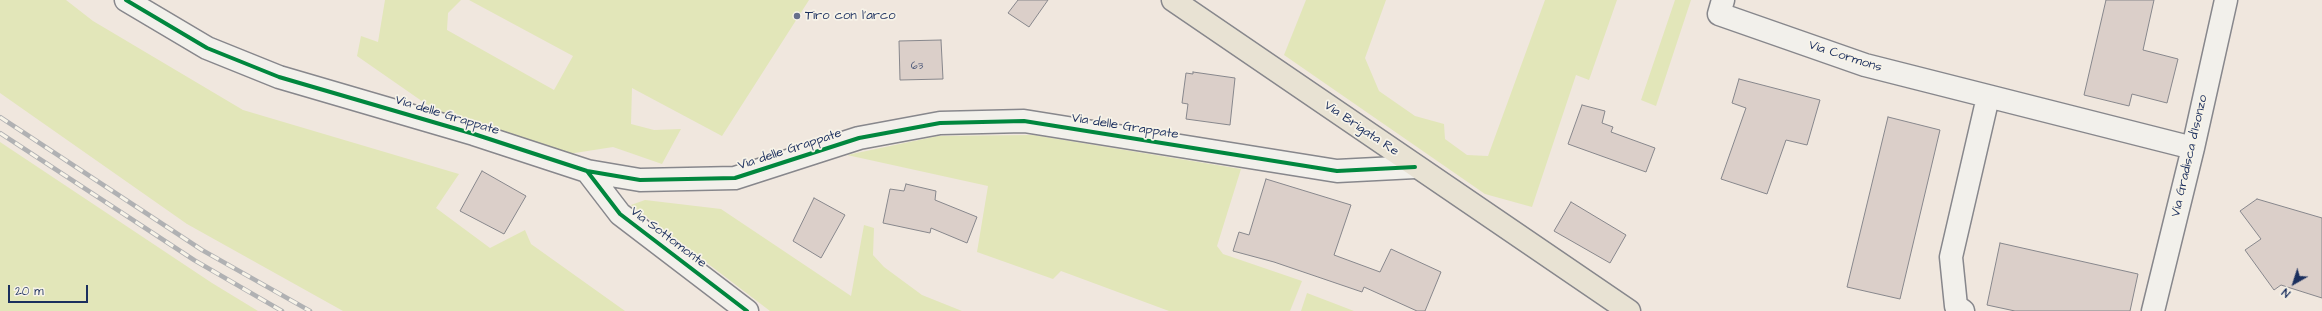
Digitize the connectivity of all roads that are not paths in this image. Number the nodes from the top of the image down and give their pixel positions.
1 (126, 0) edge
2 (1723, 0) edge
3 (2226, 0) edge
4 (1180, 3) edge
5 (1988, 97) junction
6 (2194, 148) junction
7 (1416, 167) junction
8 (587, 171) junction
9 (747, 311) edge
10 (1629, 311) edge
11 (1963, 311) edge
12 (2153, 311) edge

1 - 8 street, Via delle Grappate
2 - 5 street, Via Cormons
3 - 6 street, Via Gradisca d'Isonzo
4 - 7 main road, Via Brigata Re
5 - 6 street, Via Cormons
5 - 11 street
6 - 12 street, Via Gradisca d'Isonzo
7 - 8 street, Via delle Grappate
7 - 10 main road, Via Brigata Re
8 - 9 street, Via Sottomonte

